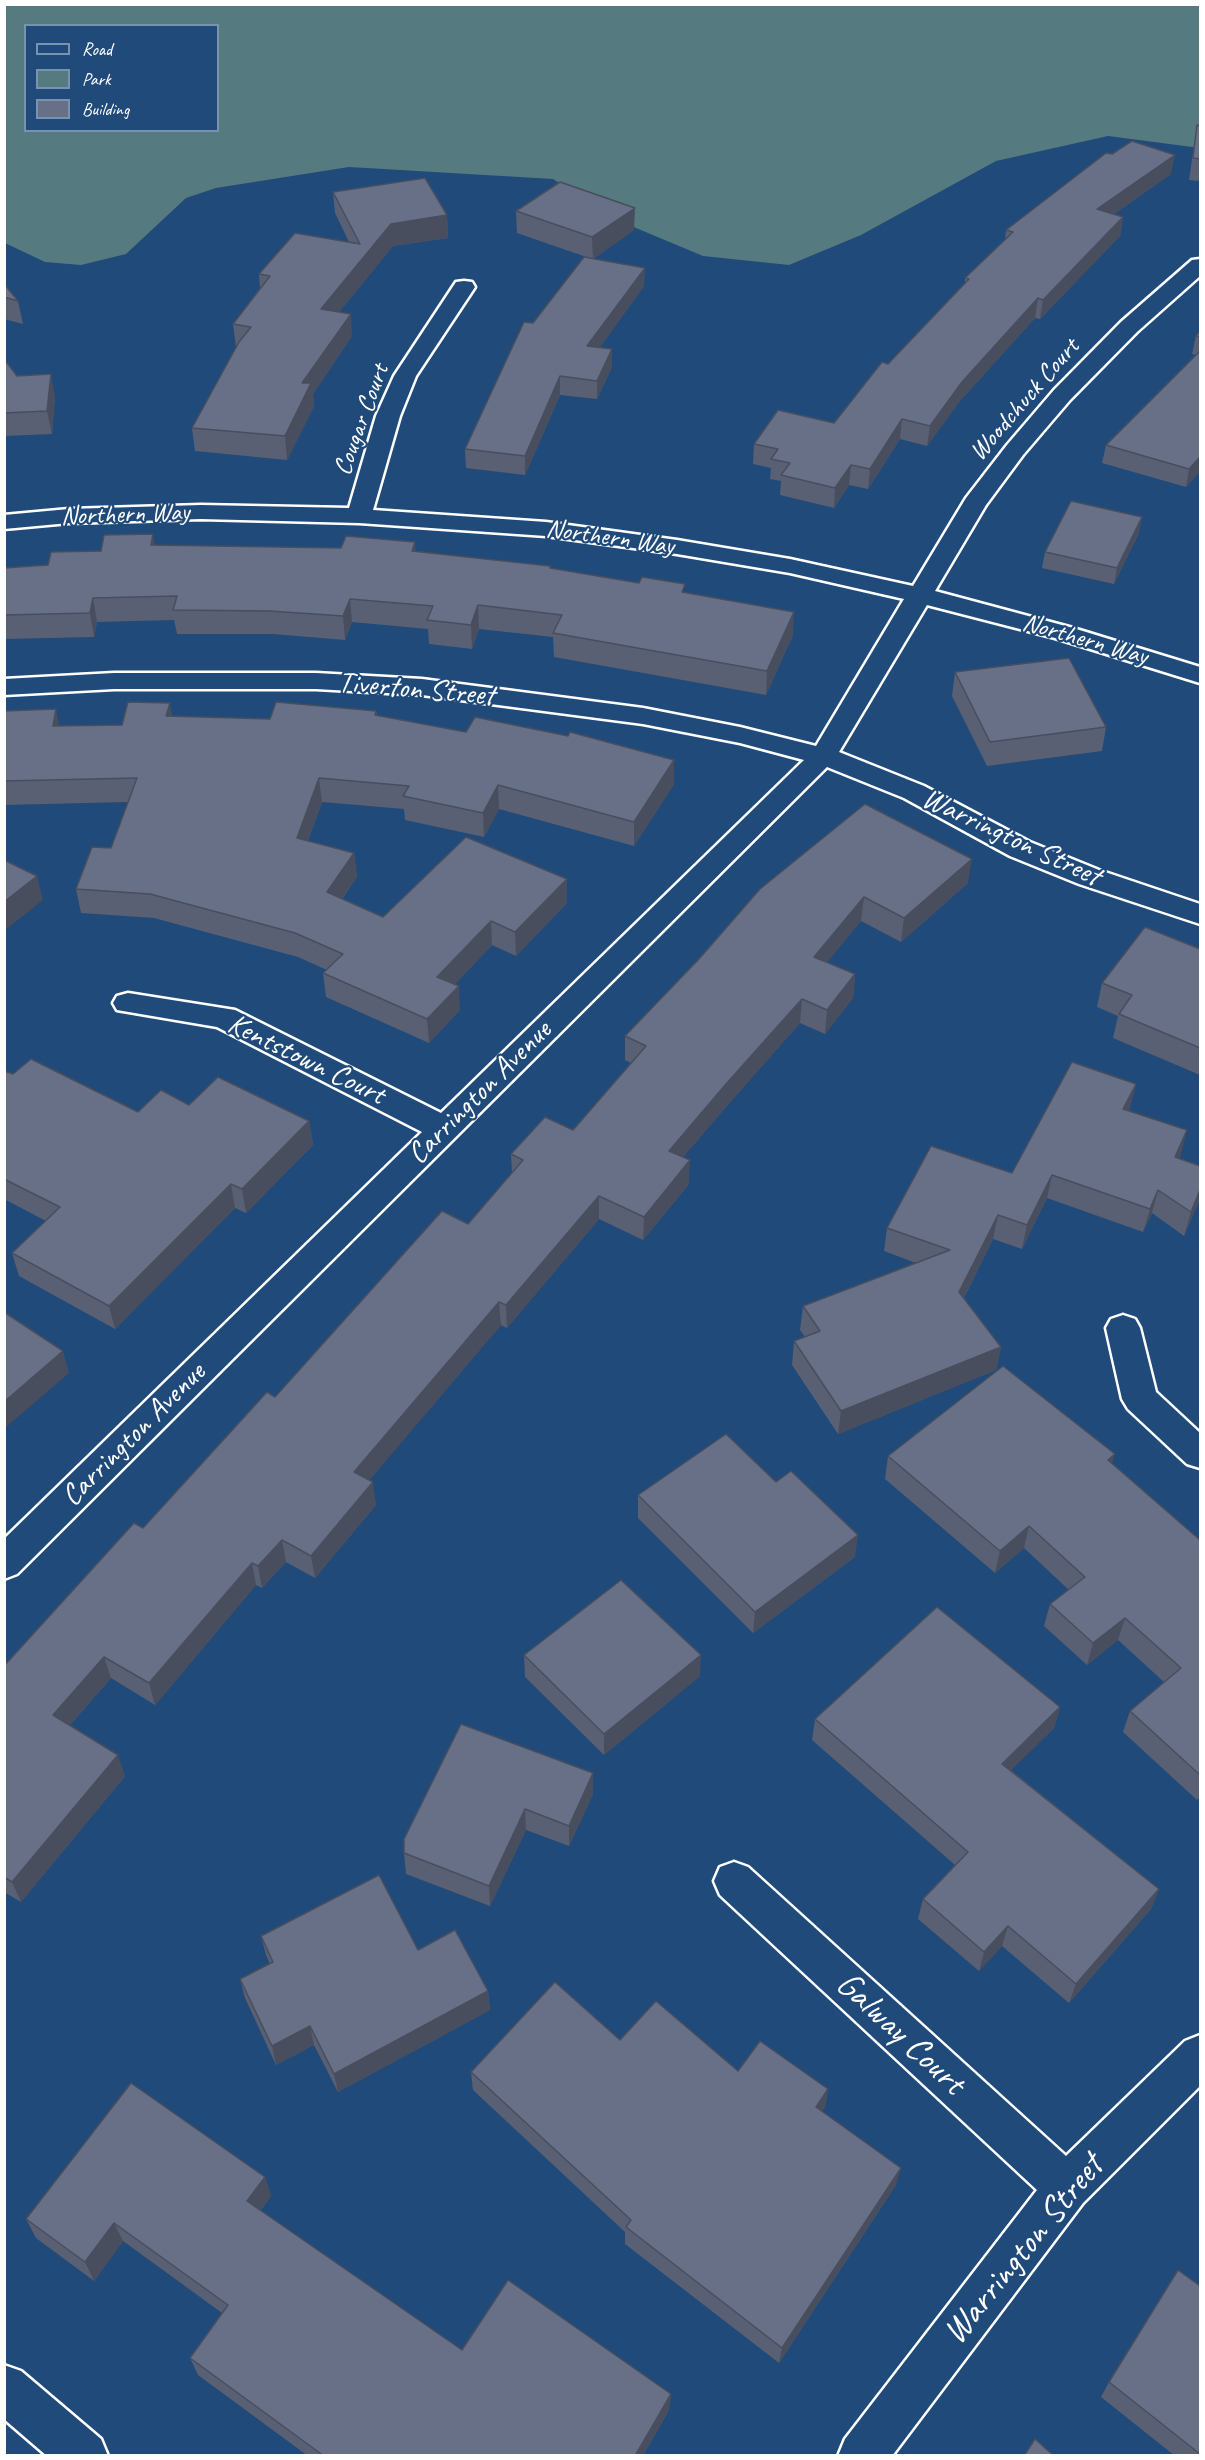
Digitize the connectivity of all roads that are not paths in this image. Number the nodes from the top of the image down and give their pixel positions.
1 (1200, 265) edge
2 (464, 287) dead end
3 (359, 516) junction
4 (4, 522) edge
5 (919, 595) junction
6 (1200, 675) edge
7 (4, 687) edge
8 (823, 756) junction
9 (1200, 914) edge
10 (128, 1004) dead end
11 (444, 1129) junction
12 (1123, 1328) dead end
13 (1200, 1454) edge
14 (4, 1563) edge
15 (734, 1881) dead end
16 (1200, 2056) edge
17 (1067, 2187) junction
18 (4, 2388) edge
19 (84, 2456) edge
20 (862, 2456) edge

1 - 5 street, Woodchuck Court
2 - 3 street, Cougar Court
3 - 4 street, Northern Way
3 - 5 street, Northern Way
5 - 6 street, Northern Way
5 - 8 street, Carrington Avenue
7 - 8 street, Tiverton Street
8 - 9 street, Warrington Street
8 - 11 street, Carrington Avenue
10 - 11 street, Kentstown Court
11 - 14 street, Carrington Avenue
12 - 13 street
15 - 17 street, Galway Court
16 - 17 street, Warrington Street
17 - 20 street, Warrington Street
18 - 19 street

